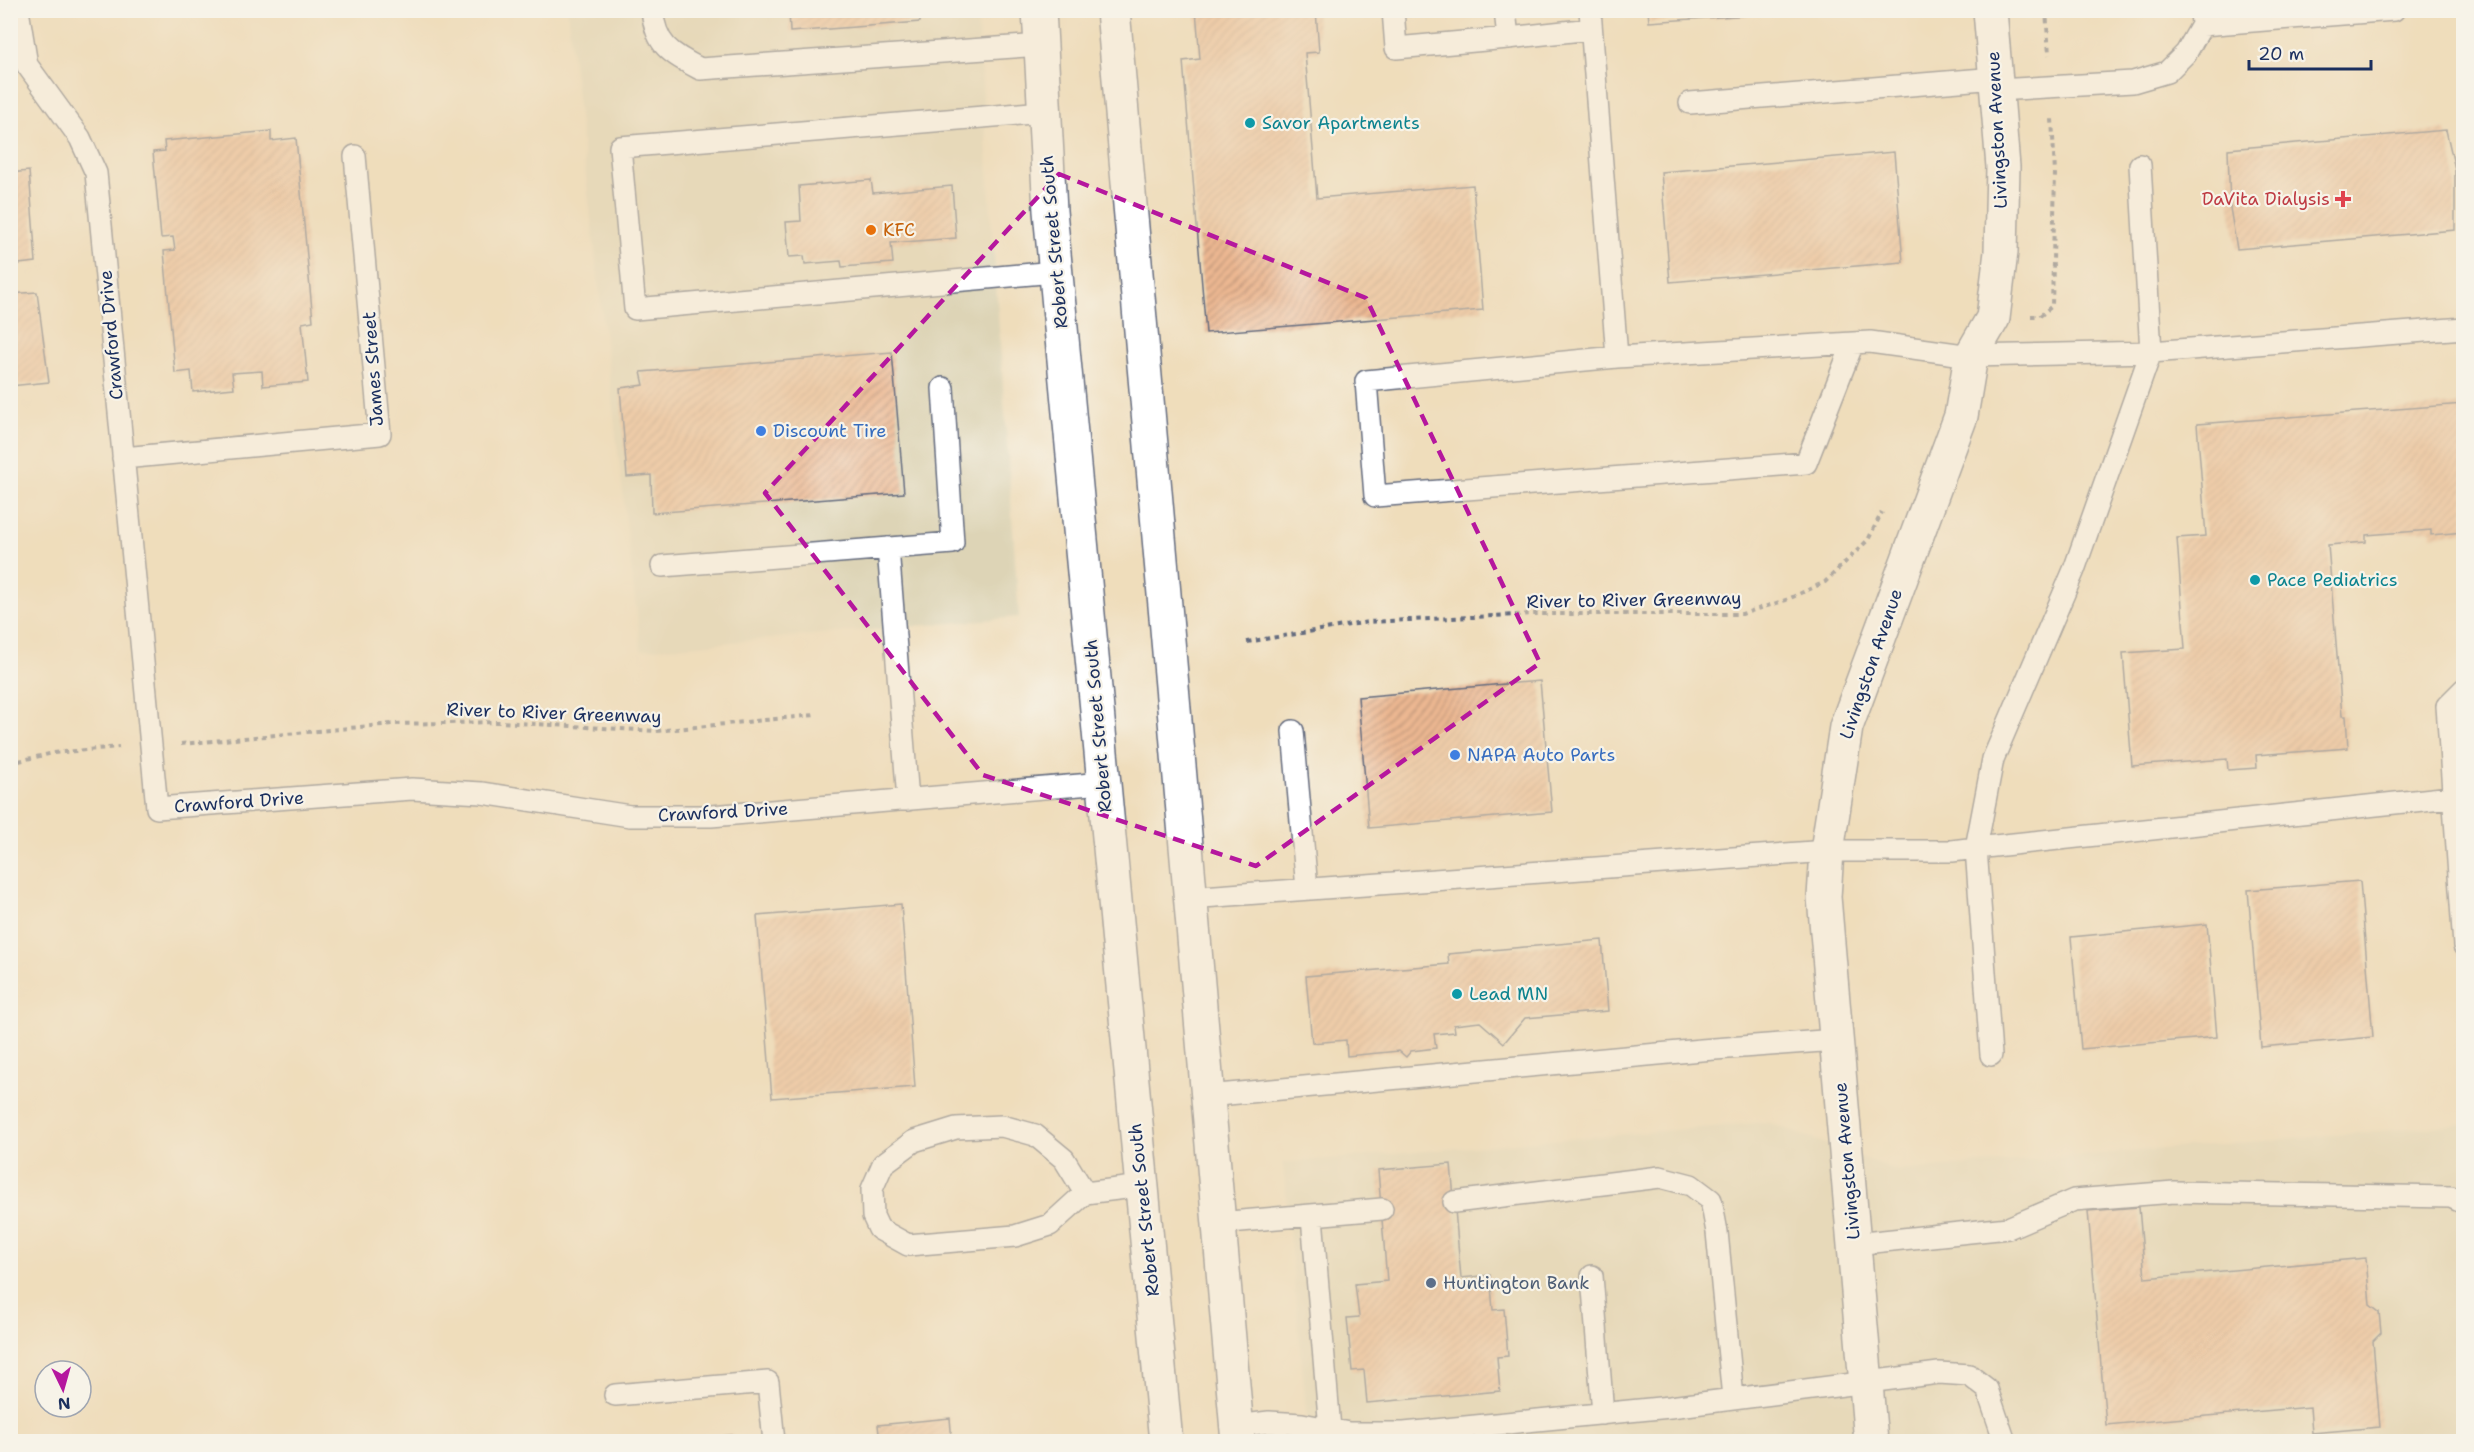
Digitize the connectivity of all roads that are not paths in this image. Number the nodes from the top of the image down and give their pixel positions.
1 (18, 10) edge
2 (652, 10) edge
3 (1039, 10) edge
4 (1113, 10) edge
5 (1393, 10) edge
6 (1505, 10) edge
7 (1990, 10) edge
8 (2394, 10) edge
9 (2201, 18) edge
10 (1590, 20) edge
11 (1508, 38) junction
12 (1041, 45) junction
13 (1996, 84) junction
14 (1690, 103) dead end
15 (1044, 112) junction
16 (355, 156) dead end
17 (2140, 165) dead end
18 (1055, 272) junction
19 (2463, 328) edge
20 (1853, 343) junction
21 (2151, 351) junction
22 (1971, 356) junction
23 (1617, 357) junction
24 (943, 388) dead end
25 (123, 458) junction
26 (888, 548) junction
27 (662, 566) dead end
28 (2463, 689) edge
29 (1293, 731) dead end
30 (1103, 783) junction
31 (2451, 797) junction
32 (908, 800) junction
33 (1976, 848) junction
34 (1827, 850) junction
35 (1307, 889) junction
36 (1190, 898) junction
37 (2463, 946) edge
38 (1836, 1040) junction
39 (1991, 1054) dead end
40 (1207, 1096) junction
41 (1142, 1186) junction
42 (1085, 1193) junction
43 (1454, 1202) dead end
44 (2463, 1203) edge
45 (1382, 1209) dead end
46 (1312, 1217) junction
47 (1218, 1223) junction
48 (1854, 1244) junction
49 (1592, 1276) dead end
50 (1866, 1380) junction
51 (615, 1395) dead end
52 (1733, 1398) junction
53 (1603, 1414) junction
54 (1330, 1429) junction
55 (1237, 1434) edge
56 (774, 1442) edge
57 (1166, 1442) edge
58 (1871, 1442) edge
59 (2005, 1442) edge

1 - 25 lane, Crawford Drive
2 - 12 lane
3 - 12 main road, Robert Street South
4 - 36 main road
5 - 11 lane
6 - 11 lane
7 - 13 main road, Livingston Avenue
8 - 9 lane
9 - 13 lane
10 - 11 lane
10 - 23 lane
12 - 15 main road, Robert Street South
13 - 14 lane
13 - 22 main road, Livingston Avenue
15 - 18 main road, Robert Street South
15 - 18 lane
16 - 25 lane, James Street
17 - 21 lane
18 - 30 main road, Robert Street South
19 - 21 lane
20 - 22 lane
20 - 23 lane
20 - 23 lane
21 - 22 lane
21 - 33 lane
22 - 34 main road, Livingston Avenue
24 - 26 lane
25 - 32 lane, Crawford Drive
26 - 27 lane
26 - 32 lane
28 - 31 lane
29 - 35 lane
30 - 32 lane, Crawford Drive
30 - 41 main road, Robert Street South
31 - 33 lane
31 - 37 lane
33 - 34 lane
33 - 39 lane
34 - 35 lane
34 - 38 main road, Livingston Avenue
35 - 36 lane
36 - 40 main road
38 - 40 lane
38 - 48 main road, Livingston Avenue
40 - 47 main road
41 - 42 lane
41 - 57 main road, Robert Street South
42 - 42 lane
43 - 52 lane
44 - 48 lane
45 - 46 lane
46 - 47 lane
46 - 54 lane
47 - 55 main road
48 - 50 main road, Livingston Avenue
49 - 53 lane
50 - 52 lane
50 - 58 main road, Livingston Avenue
50 - 59 lane
51 - 56 lane
52 - 53 lane
53 - 54 lane
54 - 55 lane

